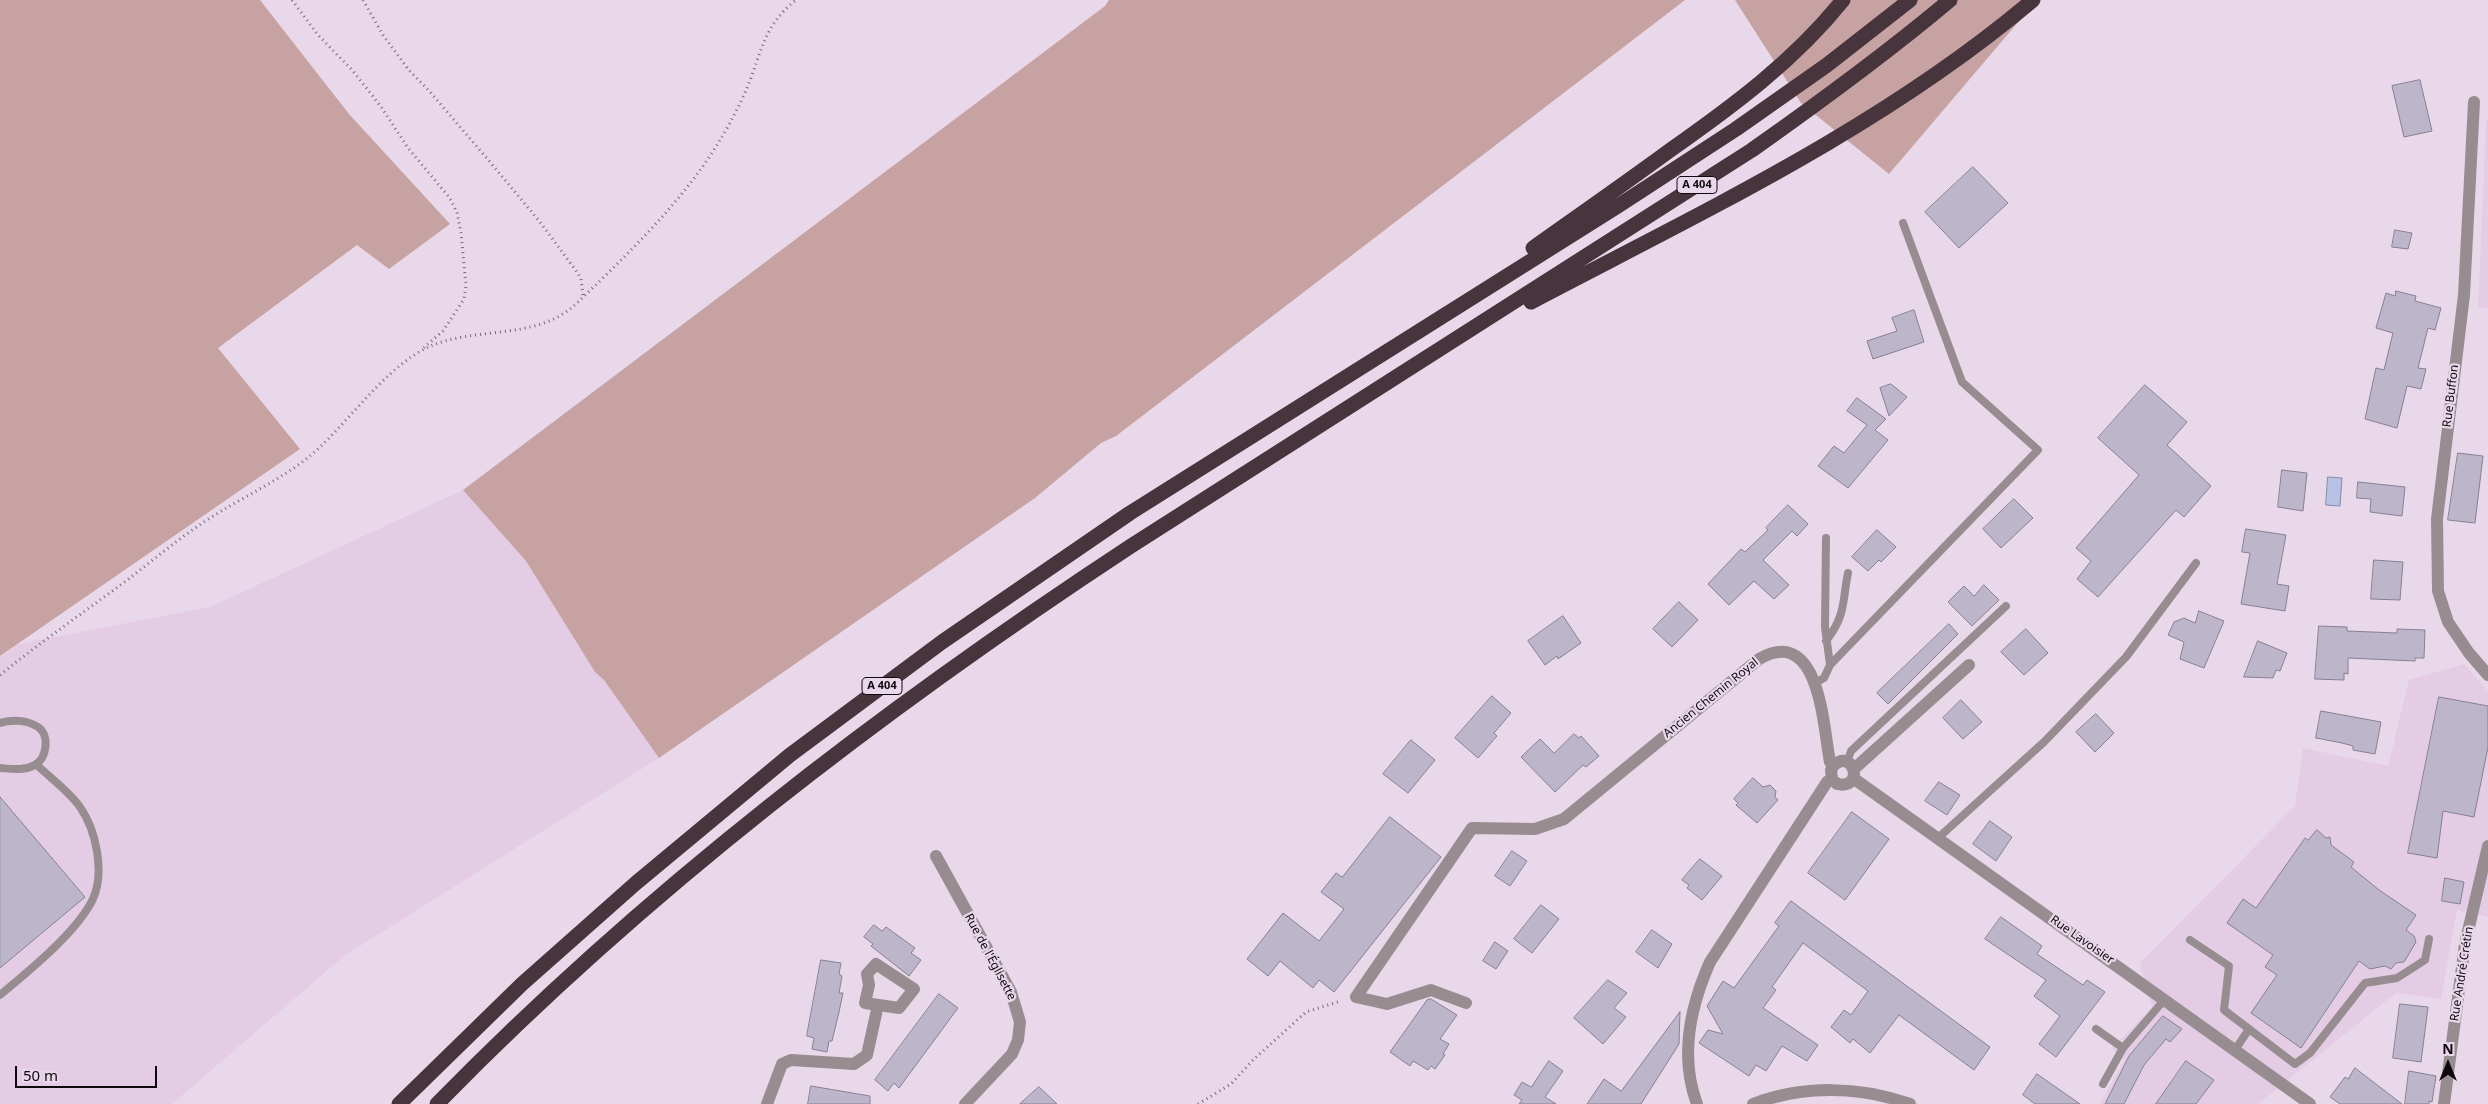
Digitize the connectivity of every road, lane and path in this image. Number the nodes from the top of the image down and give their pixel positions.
1 (292, 0) edge
2 (364, 0) edge
3 (796, 0) edge
4 (1844, 0) edge
5 (1910, 0) edge
6 (1950, 0) edge
7 (2033, 0) edge
8 (2474, 102) dead end
9 (1903, 223) dead end
10 (583, 296) junction
11 (1416, 332) junction
12 (419, 352) junction
13 (1433, 354) junction
14 (1826, 538) dead end
15 (2196, 563) dead end
16 (1848, 573) dead end
17 (2006, 606) dead end
18 (1826, 641) junction
19 (1830, 665) junction
20 (1969, 665) dead end
21 (0, 675) edge
22 (2488, 675) edge
23 (1815, 683) junction
24 (0, 723) edge
25 (36, 764) junction
26 (1834, 765) junction
27 (0, 768) edge
28 (1851, 770) junction
29 (1832, 779) junction
30 (1938, 838) junction
31 (2488, 846) edge
32 (936, 856) dead end
33 (2429, 939) dead end
34 (2190, 940) dead end
35 (0, 995) edge
36 (1356, 997) junction
37 (2165, 1000) junction
38 (1466, 1003) dead end
39 (878, 1004) dead end
40 (2248, 1028) junction
41 (2096, 1029) dead end
42 (2123, 1048) junction
43 (2235, 1050) junction
44 (2103, 1084) dead end
45 (399, 1104) edge
46 (437, 1104) edge
47 (767, 1104) edge
48 (965, 1104) edge
49 (1198, 1104) edge
50 (1697, 1104) edge
51 (1753, 1104) edge
52 (1910, 1104) edge
53 (2310, 1104) edge
54 (2444, 1104) edge

1 - 12 path
2 - 10 path
3 - 10 path
4 - 11 highway
5 - 11 highway, A 404
6 - 13 highway, A 404
7 - 13 highway
8 - 22 street, Rue Buffon
9 - 19 lane
10 - 12 path
11 - 45 highway, A 404
12 - 21 path
13 - 46 highway, A 404
14 - 18 lane
15 - 30 lane
16 - 18 lane
17 - 28 lane
18 - 19 lane
19 - 23 lane
20 - 28 street
23 - 26 street, Ancien Chemin Royal
23 - 36 street, Ancien Chemin Royal
24 - 25 lane
25 - 27 lane
25 - 35 lane
26 - 28 street
26 - 29 street, Ancien Chemin Royal
28 - 29 street
28 - 30 street, Rue Lavoisier
29 - 50 street
30 - 37 street, Rue Lavoisier
31 - 54 street, Rue André Crétin
32 - 48 street, Rue de l'Églisette
33 - 40 lane
34 - 40 lane
36 - 38 street
36 - 49 path
37 - 42 lane
37 - 43 street, Rue Lavoisier
39 - 47 street
40 - 43 lane
41 - 42 lane
42 - 44 lane
43 - 53 street, Rue Lavoisier
51 - 52 street

